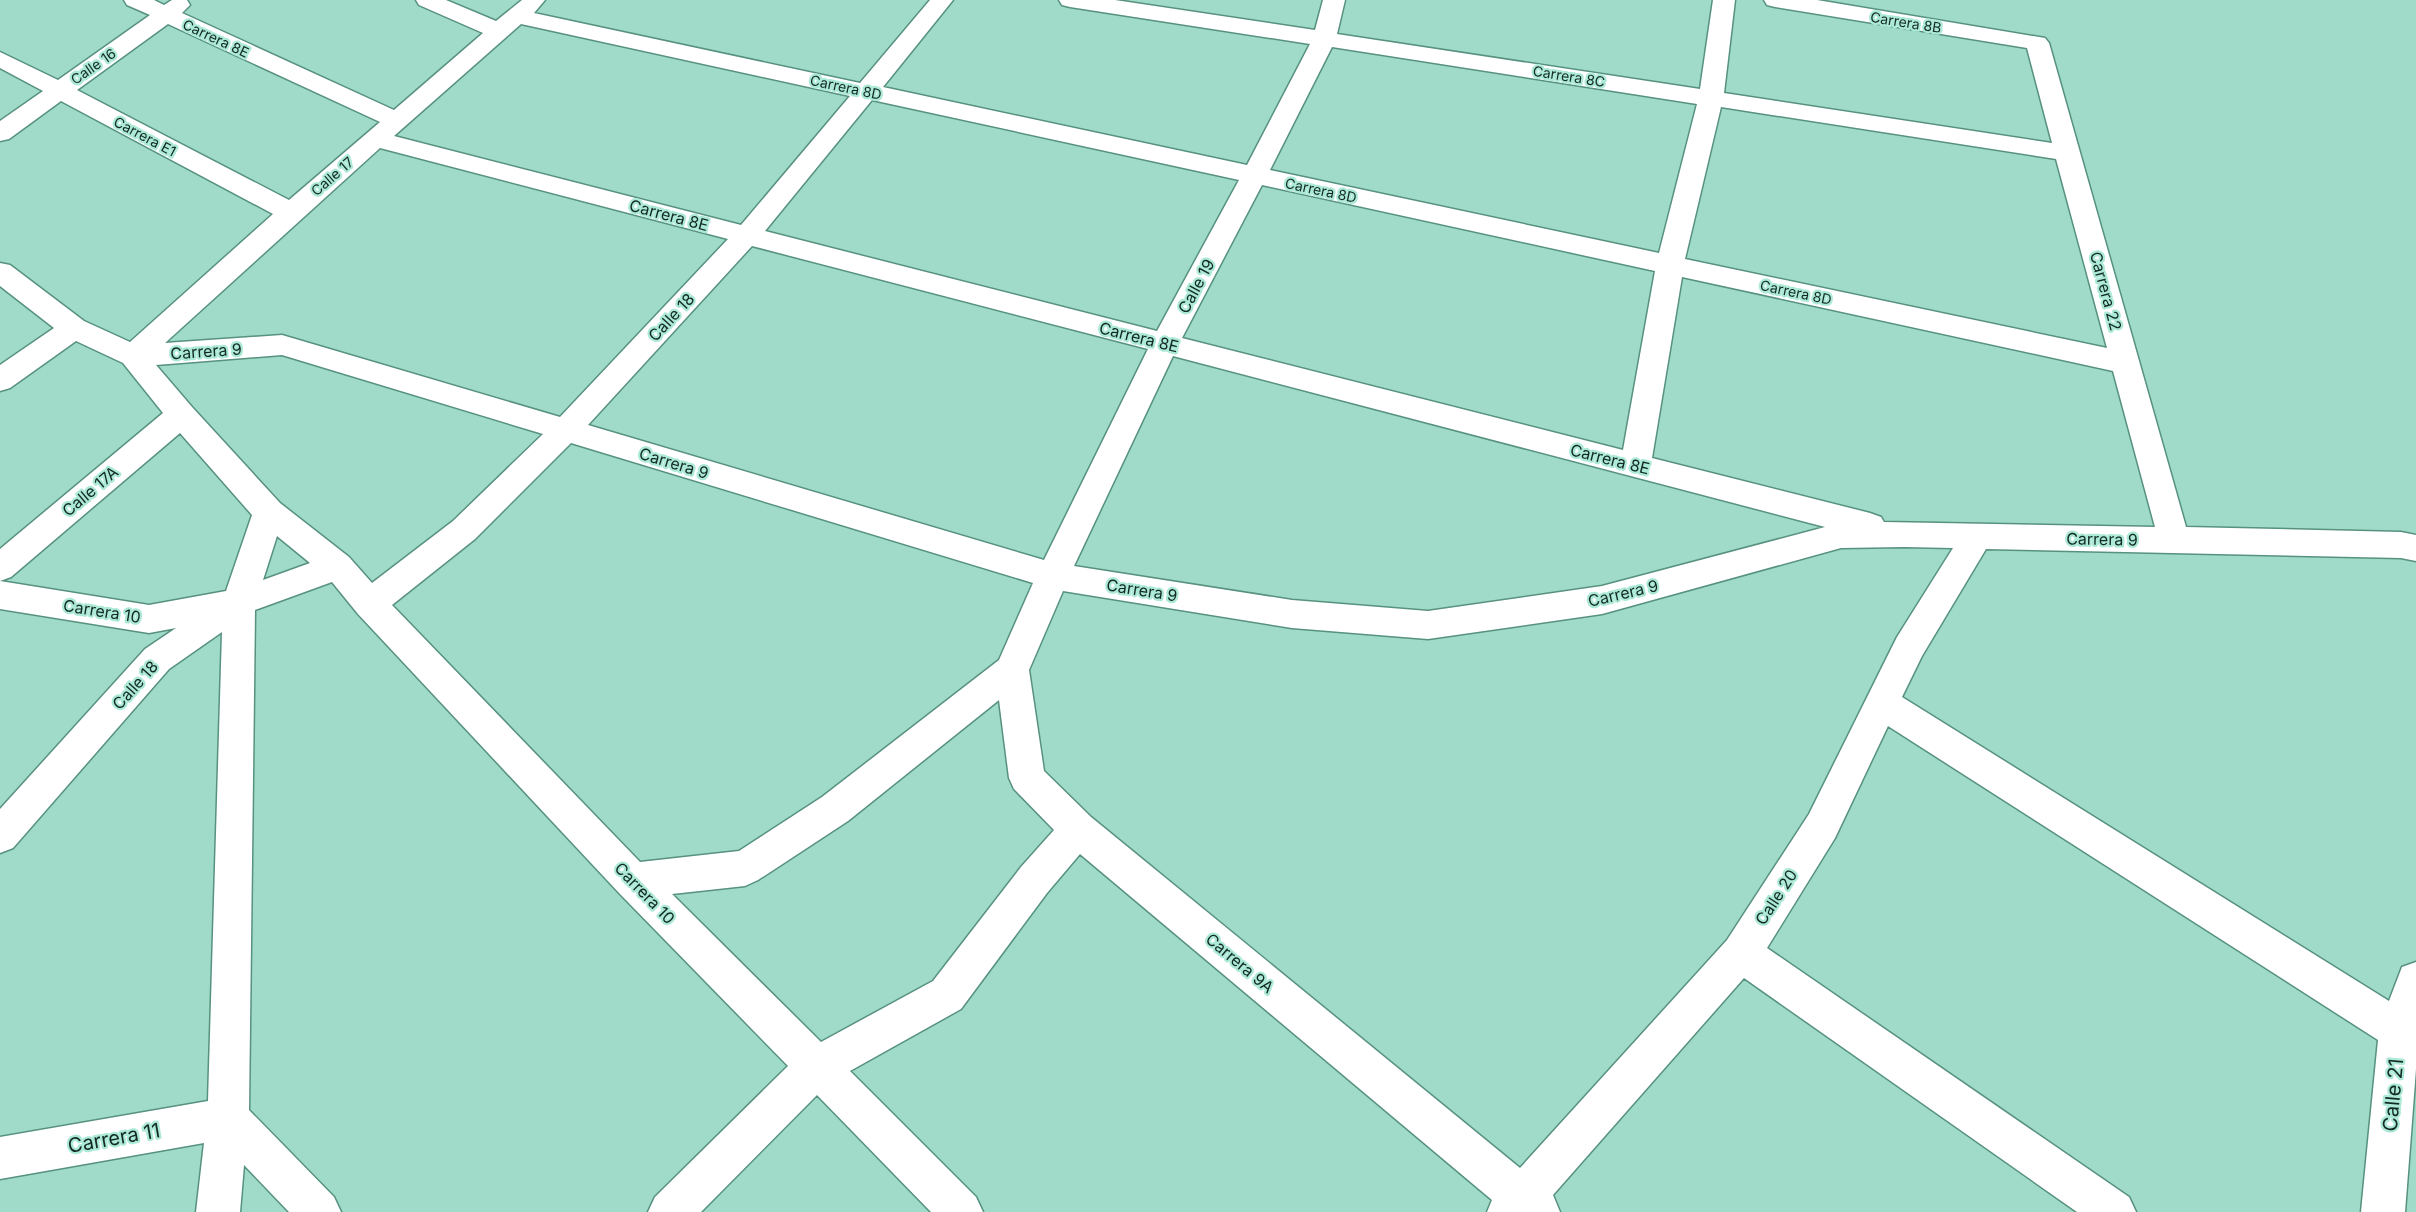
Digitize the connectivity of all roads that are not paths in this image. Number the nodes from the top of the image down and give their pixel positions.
1 (135, 0) edge
2 (186, 0) edge
3 (427, 0) edge
4 (942, 0) edge
5 (1070, 0) edge
6 (1334, 0) edge
7 (1724, 0) edge
8 (1775, 0) edge
9 (166, 15) junction
10 (517, 16) edge
11 (1324, 39) junction
12 (2037, 43) joint
13 (0, 58) edge
14 (59, 91) junction
15 (865, 91) junction
16 (1711, 98) junction
17 (396, 120) junction
18 (0, 133) edge
19 (375, 139) junction
20 (2068, 153) junction
21 (1255, 175) junction
22 (291, 212) junction
23 (747, 235) junction
24 (1670, 265) junction
25 (0, 272) edge
26 (74, 328) junction
27 (1165, 343) junction
28 (133, 356) junction
29 (2126, 363) junction
30 (0, 380) edge
31 (181, 415) junction
32 (566, 430) junction
33 (1636, 465) junction
34 (269, 512) junction
35 (1904, 534) junction
36 (1977, 536) junction
37 (2174, 540) junction
38 (2416, 548) edge
39 (338, 566) junction
40 (0, 568) edge
41 (1053, 576) junction
42 (0, 595) edge
43 (239, 602) junction
44 (370, 604) junction
45 (1012, 670) junction
46 (1882, 703) junction
47 (1078, 829) junction
48 (0, 836) edge
49 (633, 881) junction
50 (1741, 953) junction
51 (2416, 981) edge
52 (2399, 1030) junction
53 (816, 1067) junction
54 (228, 1118) junction
55 (0, 1158) edge
56 (1524, 1207) edge
57 (218, 1212) edge
58 (319, 1212) edge
59 (670, 1212) edge
60 (961, 1212) edge
61 (2114, 1212) edge
62 (2383, 1212) edge

1 - 9 street, Carrera 8E
2 - 9 street, Calle 16
3 - 10 street, Carrera 8D
4 - 15 street, Calle 18
5 - 11 street, Carrera 8C
6 - 11 street, Calle 19
7 - 16 street
8 - 12 street, Carrera 8B
9 - 14 street, Calle 16
9 - 17 street, Carrera 8E
10 - 15 street, Carrera 8D
10 - 17 street, Calle 17
11 - 16 street, Carrera 8C
11 - 21 street, Calle 19
12 - 20 street, Carrera 22
13 - 14 street, Carrera E1
14 - 18 street, Calle 16
14 - 22 street, Carrera E1
15 - 21 street, Carrera 8D
15 - 23 street, Calle 18
16 - 20 street, Carrera 8C
16 - 24 street
17 - 19 street, Calle 17
19 - 22 street, Calle 17
19 - 23 street, Carrera 8E
20 - 29 street, Carrera 22
21 - 24 street, Carrera 8D
21 - 27 street, Calle 19
22 - 28 street, Calle 17
23 - 27 street, Carrera 8E
23 - 32 street, Calle 18
24 - 29 street, Carrera 8D
24 - 33 street
25 - 26 street, Carrera 9
26 - 28 street, Carrera 9
26 - 30 street
27 - 33 street, Carrera 8E
27 - 41 street, Calle 19
28 - 31 street, Carrera 9
28 - 32 street, Carrera 9
29 - 37 street, Carrera 22
31 - 34 street, Carrera 9
31 - 40 street, Calle 17A
32 - 41 street, Carrera 9
32 - 44 street, Calle 18
33 - 35 street, Carrera 8E
34 - 39 street, Carrera 9
34 - 43 street
35 - 36 street, Carrera 9
35 - 41 street, Carrera 9
36 - 37 street, Carrera 9
36 - 46 street, Calle 20
37 - 38 street, Carrera 9
39 - 43 street, Calle 18
39 - 44 street, Carrera 10
41 - 45 street, Calle 19
42 - 43 street, Carrera 10
43 - 48 street, Calle 18
43 - 54 street
44 - 49 street, Carrera 10
45 - 47 street, Carrera 9A
45 - 49 street
46 - 50 street, Calle 20
46 - 52 street
47 - 53 street
47 - 56 street, Carrera 9A
49 - 53 street, Carrera 10
50 - 56 street, Calle 20
50 - 61 street
51 - 52 street, Calle 21
52 - 62 street, Calle 21
53 - 59 street
53 - 60 street, Carrera 10
54 - 55 street, Carrera 11
54 - 57 street
54 - 58 street

